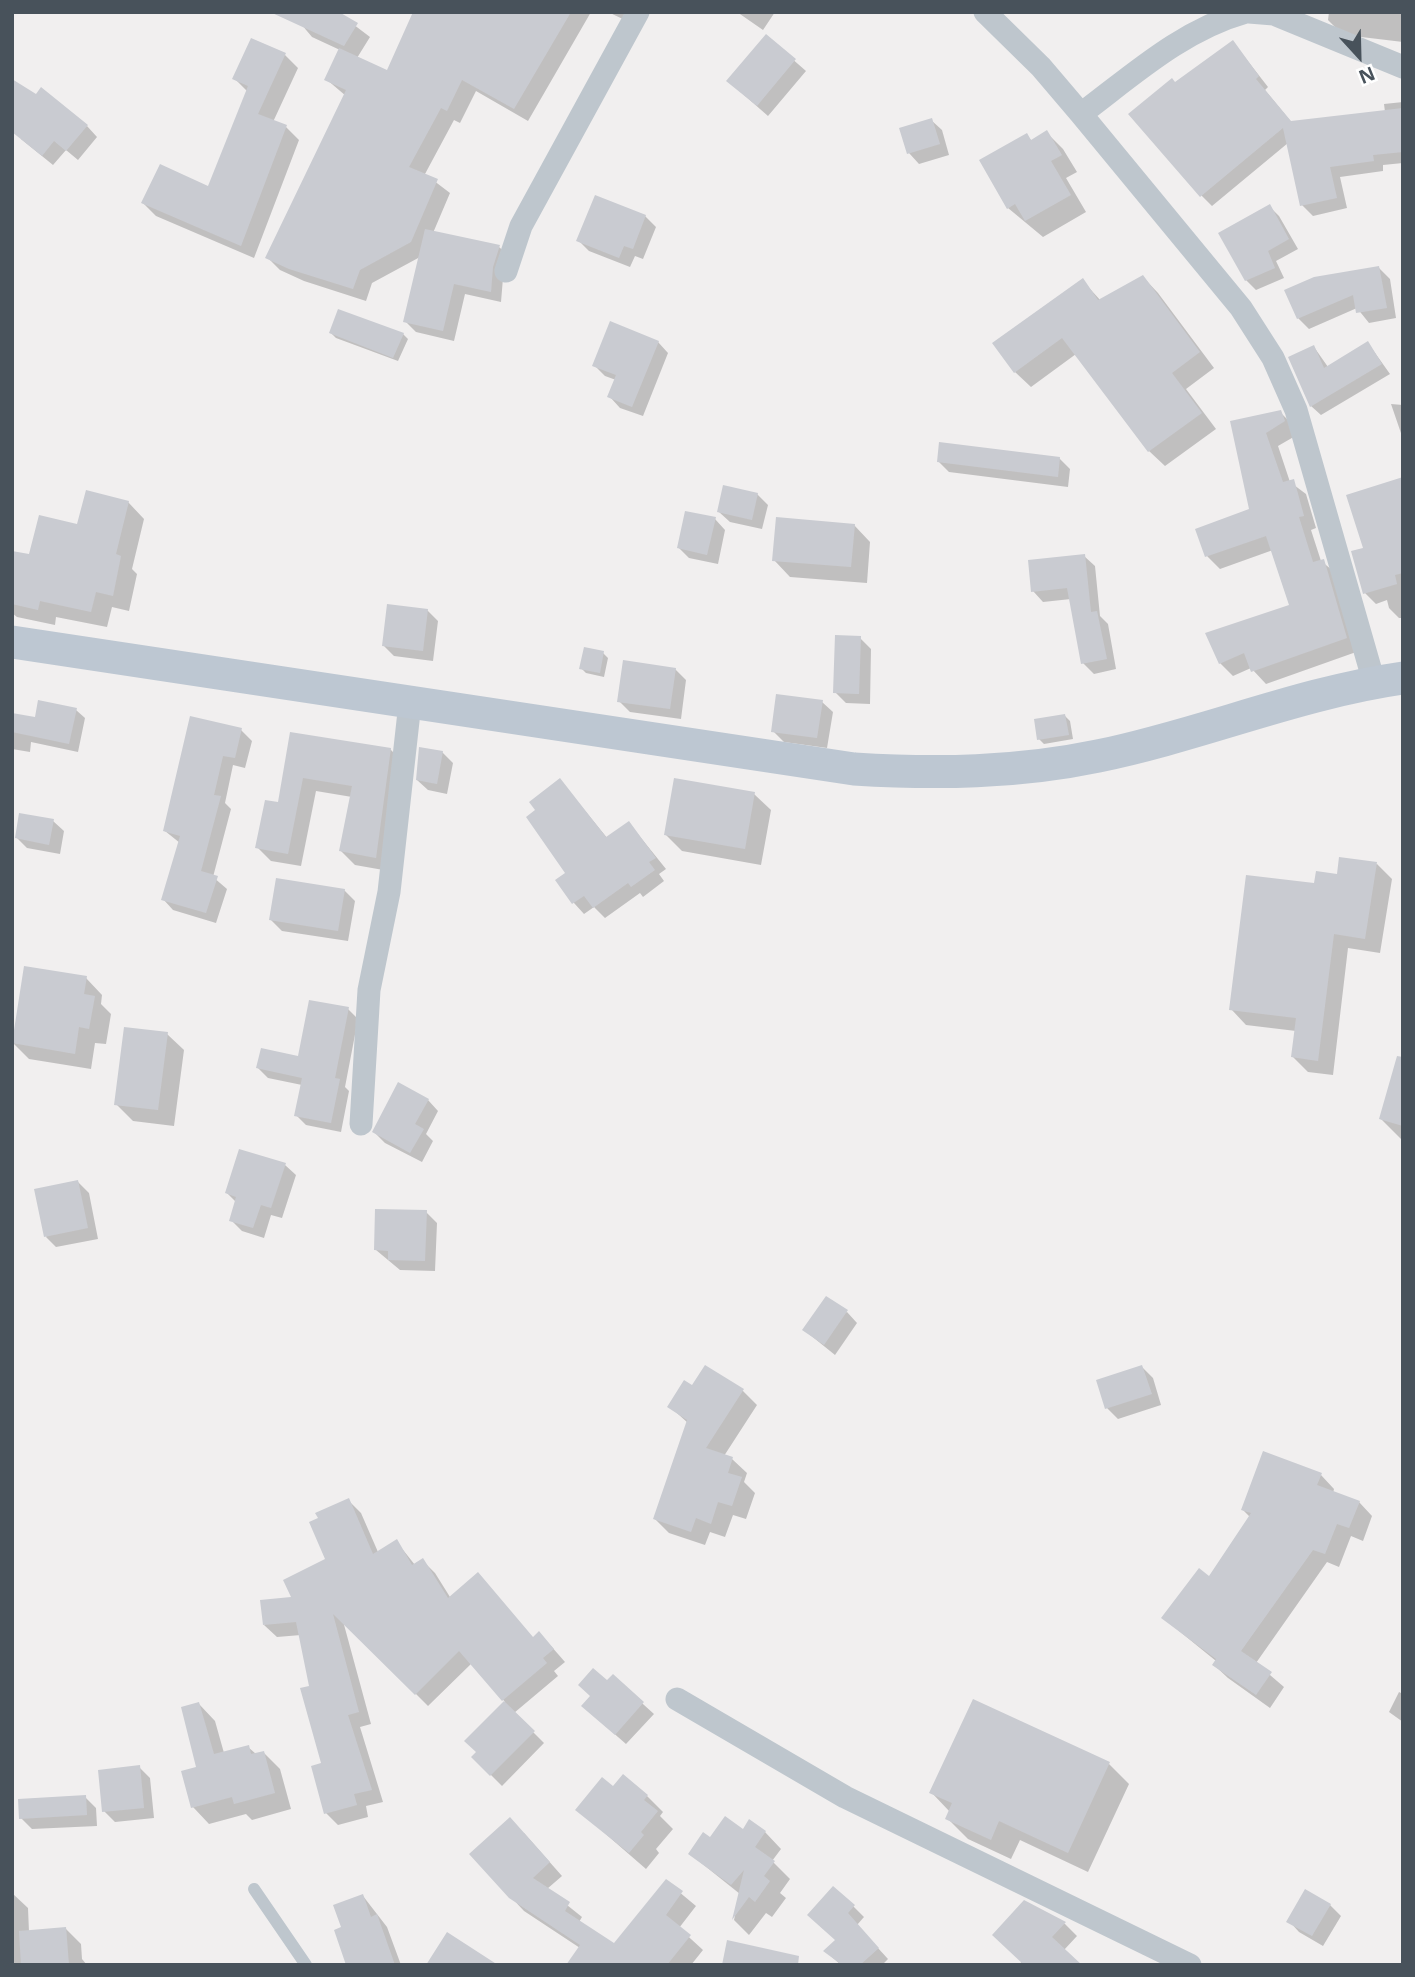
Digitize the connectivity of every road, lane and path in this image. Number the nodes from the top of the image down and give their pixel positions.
1 (638, 12) edge
2 (985, 12) edge
3 (1247, 12) edge
4 (1403, 67) edge
5 (1081, 114) junction
6 (506, 271) dead end
7 (12, 642) edge
8 (1388, 680) edge
9 (410, 703) junction
10 (362, 1124) dead end
11 (677, 1699) dead end
12 (254, 1889) dead end
13 (306, 1965) edge
14 (1190, 1965) edge

1 - 6 street
2 - 5 street
3 - 4 street
3 - 5 street
5 - 8 street
7 - 9 main road
8 - 9 main road
9 - 10 street
11 - 14 street
12 - 13 lane

